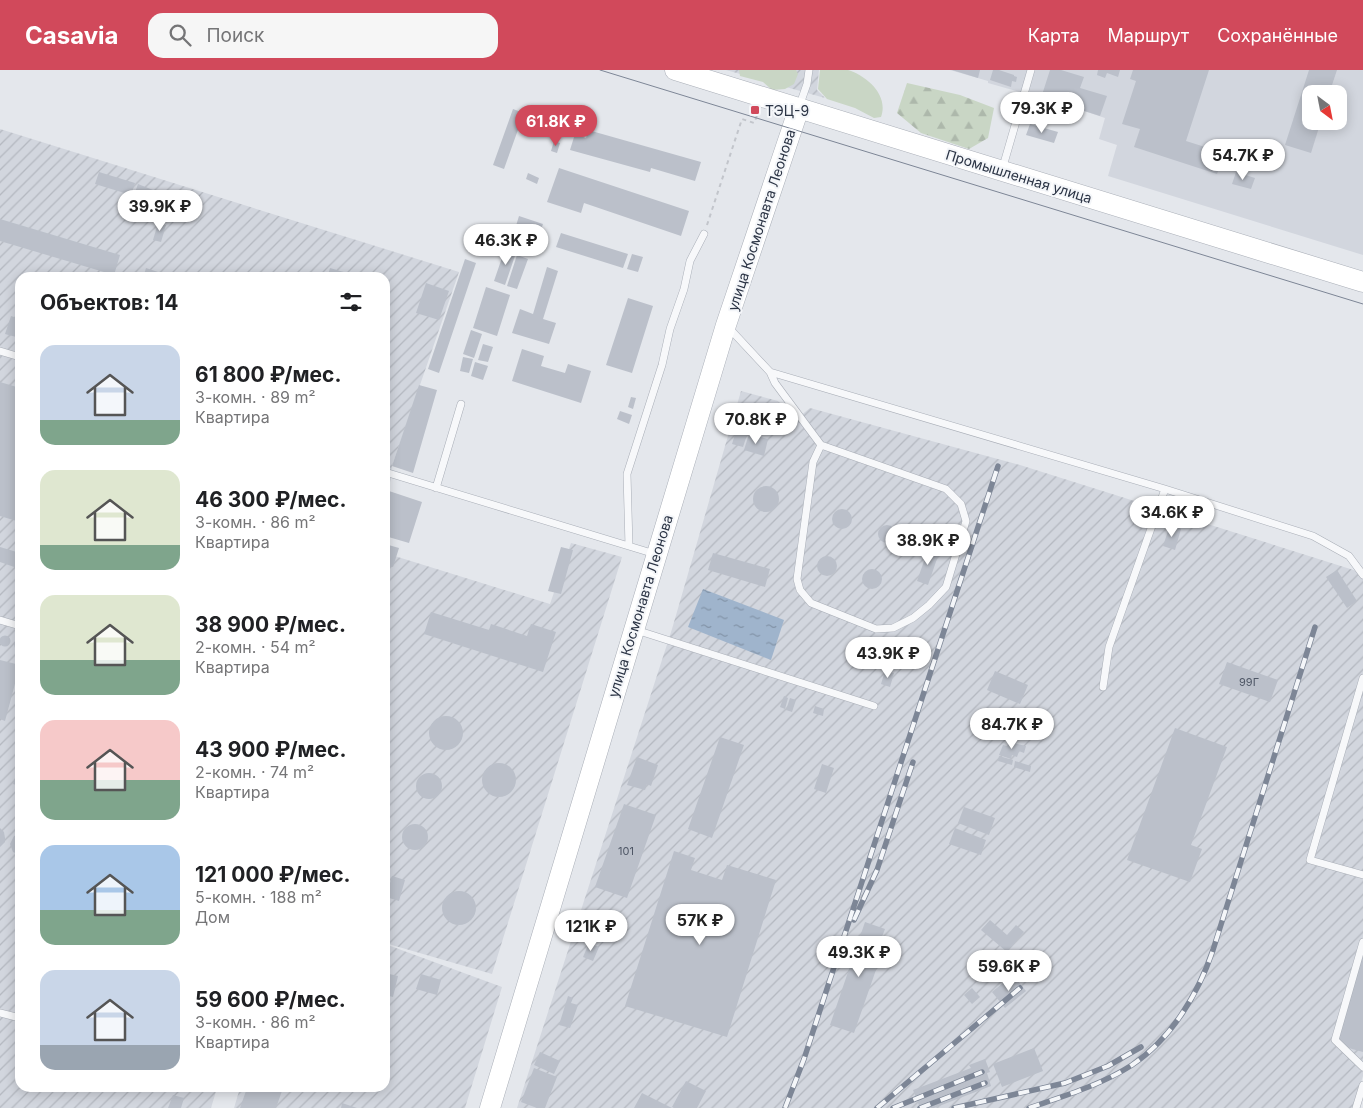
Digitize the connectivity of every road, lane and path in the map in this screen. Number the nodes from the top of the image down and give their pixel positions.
1 (675, 70) edge
2 (809, 70) edge
3 (1031, 70) edge
4 (799, 108) junction
5 (758, 111) dead end
6 (1002, 171) junction
7 (704, 234) joint
8 (1363, 282) edge
9 (726, 325) junction
10 (0, 351) edge
11 (15, 356) edge
12 (770, 372) junction
13 (461, 404) dead end
14 (821, 445) junction
15 (390, 474) edge
16 (436, 488) junction
17 (1165, 489) junction
18 (629, 546) junction
19 (656, 554) junction
20 (1363, 575) edge
21 (0, 620) edge
22 (15, 624) edge
23 (633, 629) junction
24 (1363, 678) edge
25 (1103, 687) dead end
26 (874, 706) dead end
27 (1363, 875) edge
28 (1363, 942) edge
29 (0, 1012) edge
30 (15, 1016) edge
31 (1363, 1067) edge
32 (1363, 1085) edge
33 (490, 1108) edge
34 (1356, 1108) edge

1 - 4 street, Промышленная улица
2 - 4 lane
3 - 6 lane
4 - 6 street, Промышленная улица
4 - 9 street, улица Космонавта Леонова
5 - 7 path
6 - 8 street, Промышленная улица
7 - 18 lane
9 - 12 lane
9 - 19 street, улица Космонавта Леонова
10 - 11 lane
12 - 14 lane
12 - 17 lane
13 - 16 lane
14 - 14 lane
15 - 16 lane
16 - 18 lane
17 - 20 lane
17 - 25 lane
18 - 19 lane
19 - 23 street, улица Космонавта Леонова
21 - 22 lane
23 - 26 lane
23 - 33 street, улица Космонавта Леонова
24 - 27 lane
28 - 31 lane
29 - 30 lane
32 - 34 lane

